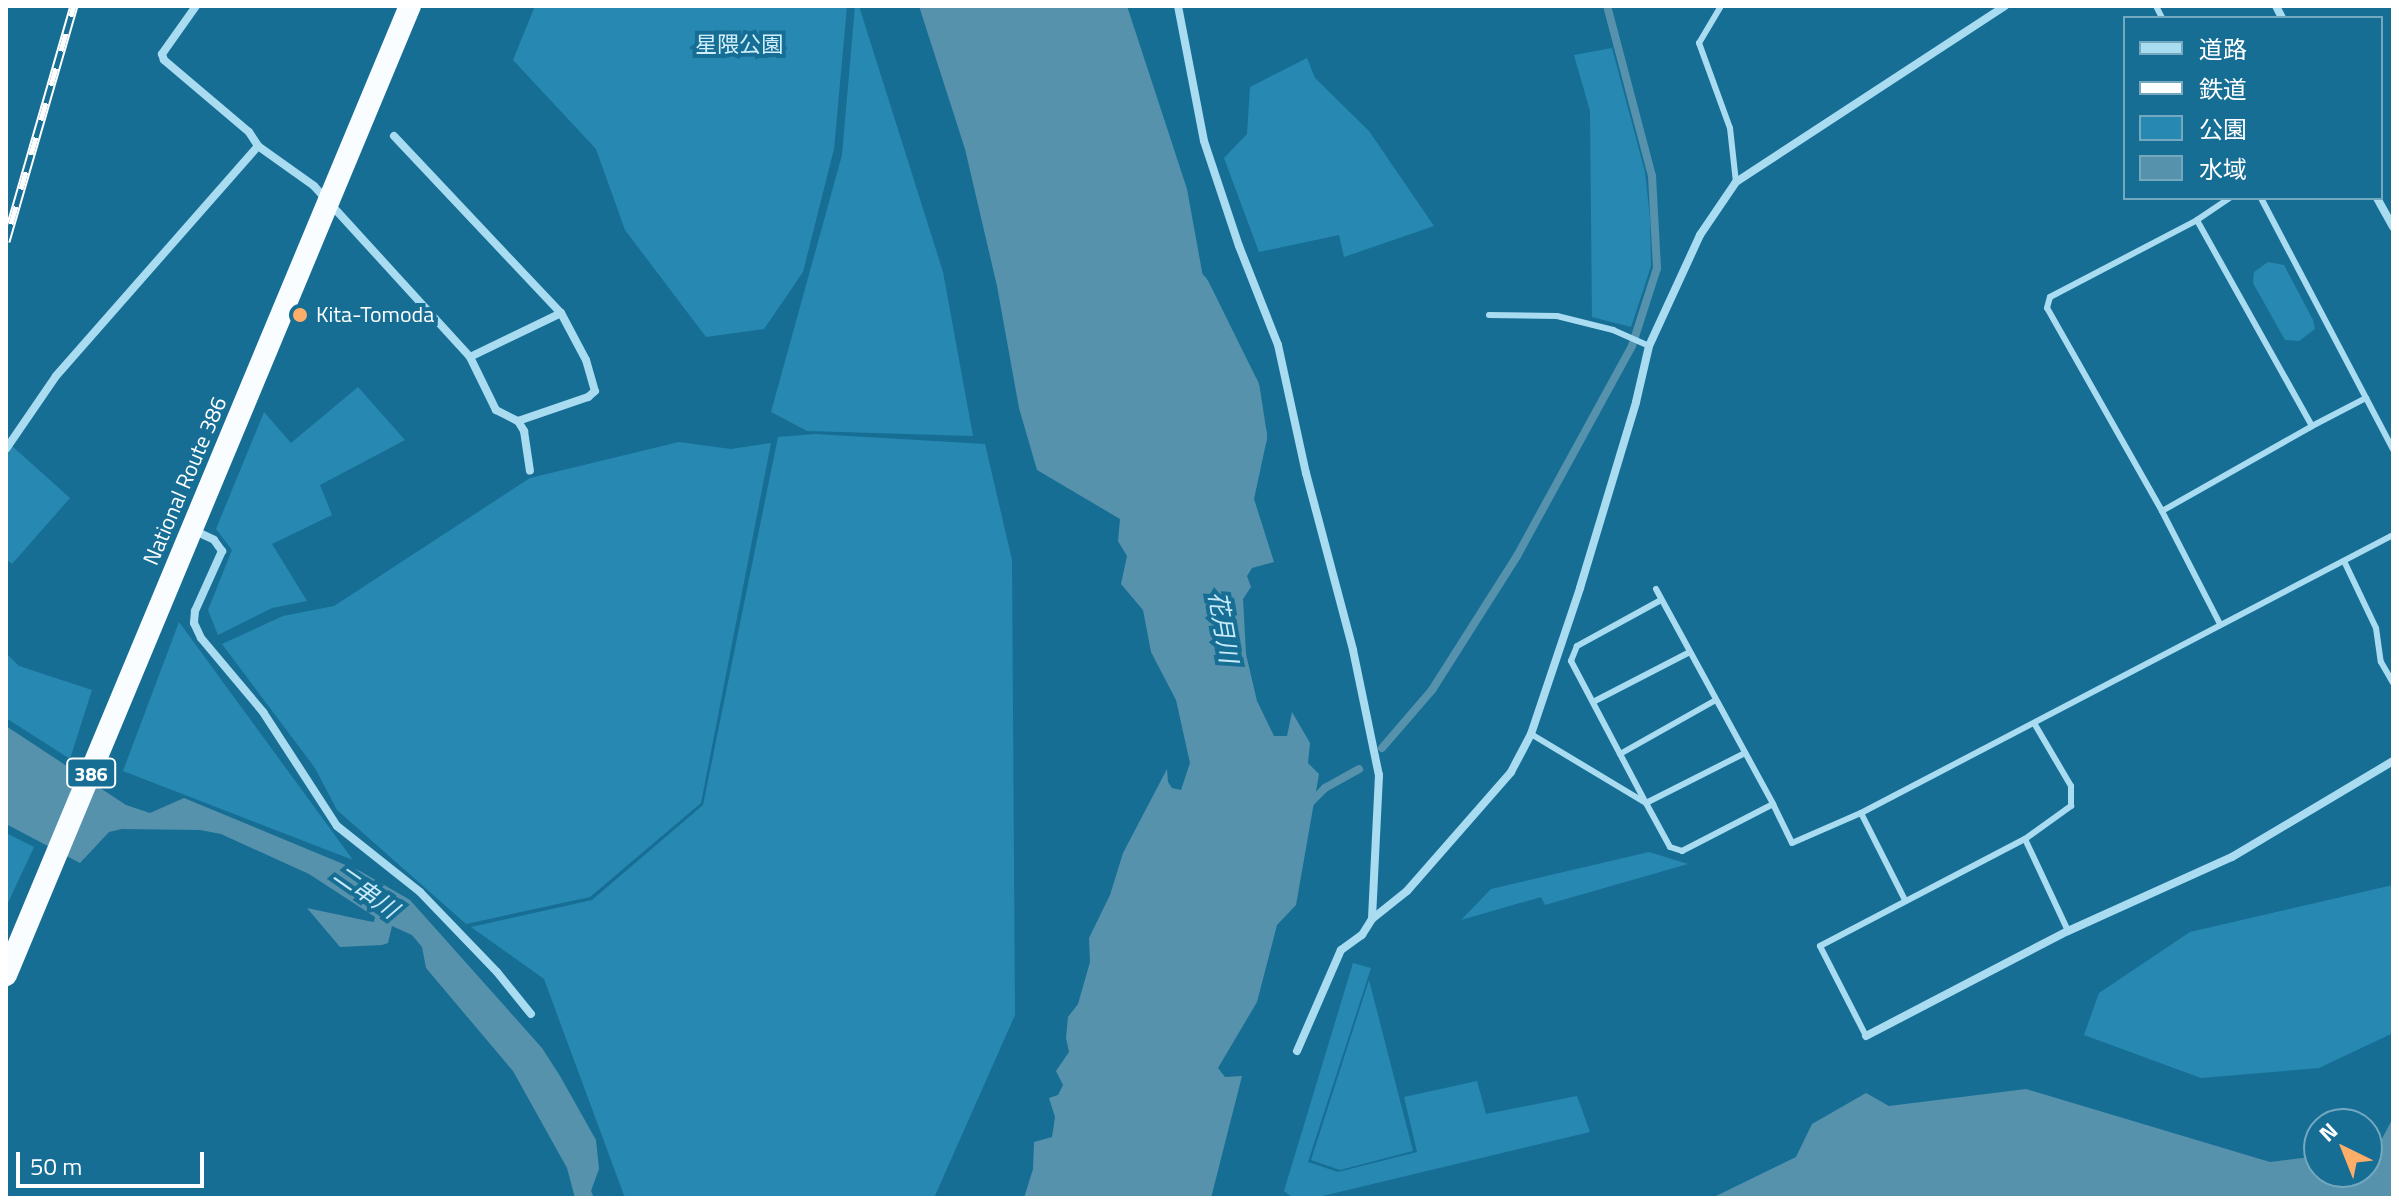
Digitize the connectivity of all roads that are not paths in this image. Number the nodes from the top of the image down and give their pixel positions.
1 (196, 6) edge
2 (410, 6) edge
3 (1178, 6) edge
4 (1721, 6) edge
5 (2005, 6) edge
6 (394, 136) dead end
7 (258, 146) junction
8 (1736, 182) junction
9 (2227, 200) edge
10 (2262, 200) edge
11 (2378, 200) edge
12 (329, 203) junction
13 (2197, 220) junction
14 (2393, 227) edge
15 (561, 313) junction
16 (1489, 315) dead end
17 (1646, 344) junction
18 (470, 357) junction
19 (2366, 398) junction
20 (518, 421) junction
21 (2312, 426) junction
22 (6, 449) edge
23 (2393, 449) edge
24 (530, 471) dead end
25 (2162, 511) junction
26 (192, 530) junction
27 (2393, 535) edge
28 (2344, 561) junction
29 (1656, 589) dead end
30 (1661, 600) junction
31 (2220, 624) junction
32 (1690, 652) junction
33 (2393, 683) edge
34 (1716, 700) junction
35 (1593, 702) junction
36 (2034, 723) junction
37 (1531, 734) junction
38 (1745, 753) junction
39 (1620, 754) junction
40 (2393, 761) edge
41 (1646, 803) junction
42 (1773, 804) junction
43 (1861, 813) junction
44 (2025, 839) junction
45 (1905, 900) junction
46 (1372, 919) junction
47 (2068, 931) junction
48 (6, 975) edge
49 (531, 1014) dead end
50 (1866, 1036) joint
51 (1297, 1051) dead end

1 - 7 street
2 - 12 highway, National Route 386 / 386
3 - 46 street
4 - 8 lane
5 - 8 street
6 - 15 street
7 - 12 street
7 - 22 street
8 - 17 street
9 - 13 lane
10 - 19 lane
11 - 14 street
12 - 18 street
12 - 26 highway, National Route 386 / 386
13 - 21 lane
13 - 25 lane
15 - 18 street
15 - 20 street
16 - 17 lane
17 - 37 street
18 - 20 street
19 - 21 lane
19 - 23 lane
20 - 24 street
21 - 25 lane
25 - 31 lane
26 - 48 highway, National Route 386 / 386
26 - 49 street
27 - 28 lane
28 - 31 lane
28 - 33 lane
29 - 30 lane
30 - 32 lane
30 - 35 lane
31 - 36 lane
32 - 34 lane
32 - 35 lane
34 - 38 lane
34 - 39 lane
35 - 39 lane
36 - 43 lane
36 - 44 lane
37 - 41 lane
37 - 46 street
38 - 41 lane
38 - 42 lane
39 - 41 lane
40 - 47 street
41 - 42 lane
42 - 43 lane
43 - 45 lane
44 - 45 lane
44 - 47 lane
45 - 50 lane
46 - 51 street
47 - 50 street

